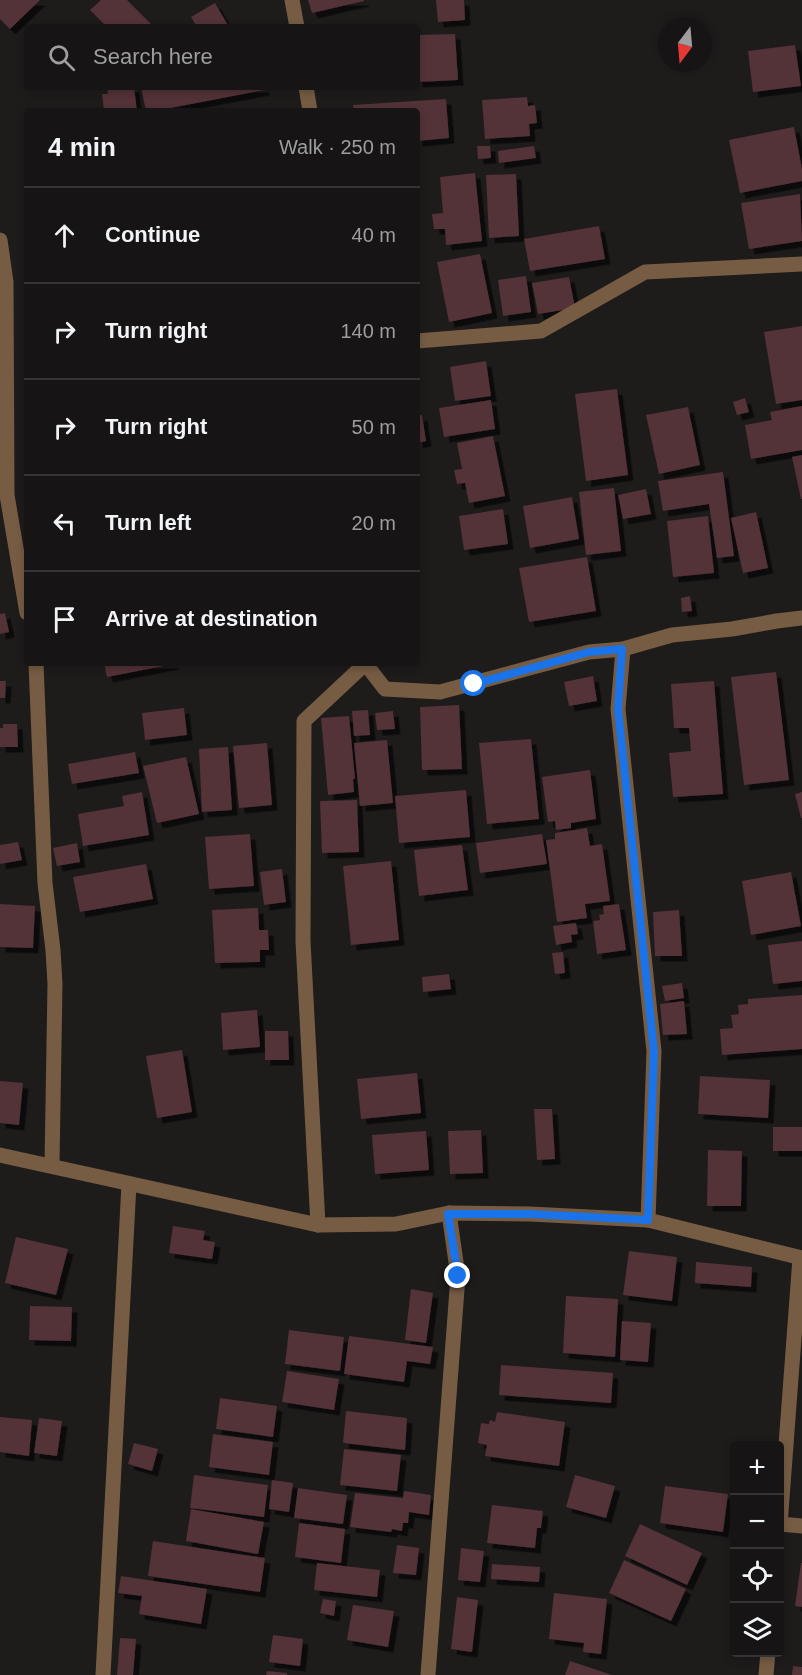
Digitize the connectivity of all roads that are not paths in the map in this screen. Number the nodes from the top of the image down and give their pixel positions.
1 (292, 0) edge
2 (296, 24) edge
3 (306, 90) edge
4 (310, 108) edge
5 (0, 240) edge
6 (802, 264) edge
7 (420, 341) edge
8 (24, 594) edge
9 (802, 618) edge
10 (622, 649) junction
11 (36, 666) edge
12 (364, 666) edge
13 (368, 666) edge
14 (0, 1155) edge
15 (52, 1165) junction
16 (129, 1184) junction
17 (448, 1214) junction
18 (648, 1220) junction
19 (318, 1225) junction
20 (801, 1258) edge
21 (782, 1495) edge
22 (784, 1525) edge
23 (802, 1526) edge
24 (768, 1657) edge
25 (103, 1675) edge
26 (428, 1675) edge
27 (766, 1675) edge

1 - 2 street
3 - 4 street
5 - 8 street
6 - 7 street
9 - 10 street
10 - 13 street
10 - 18 street
11 - 15 street
12 - 19 street
14 - 15 street
15 - 16 street
16 - 19 street
16 - 25 street
17 - 18 street
17 - 19 street
17 - 26 street
18 - 20 street
20 - 21 street
22 - 23 street
24 - 27 street

